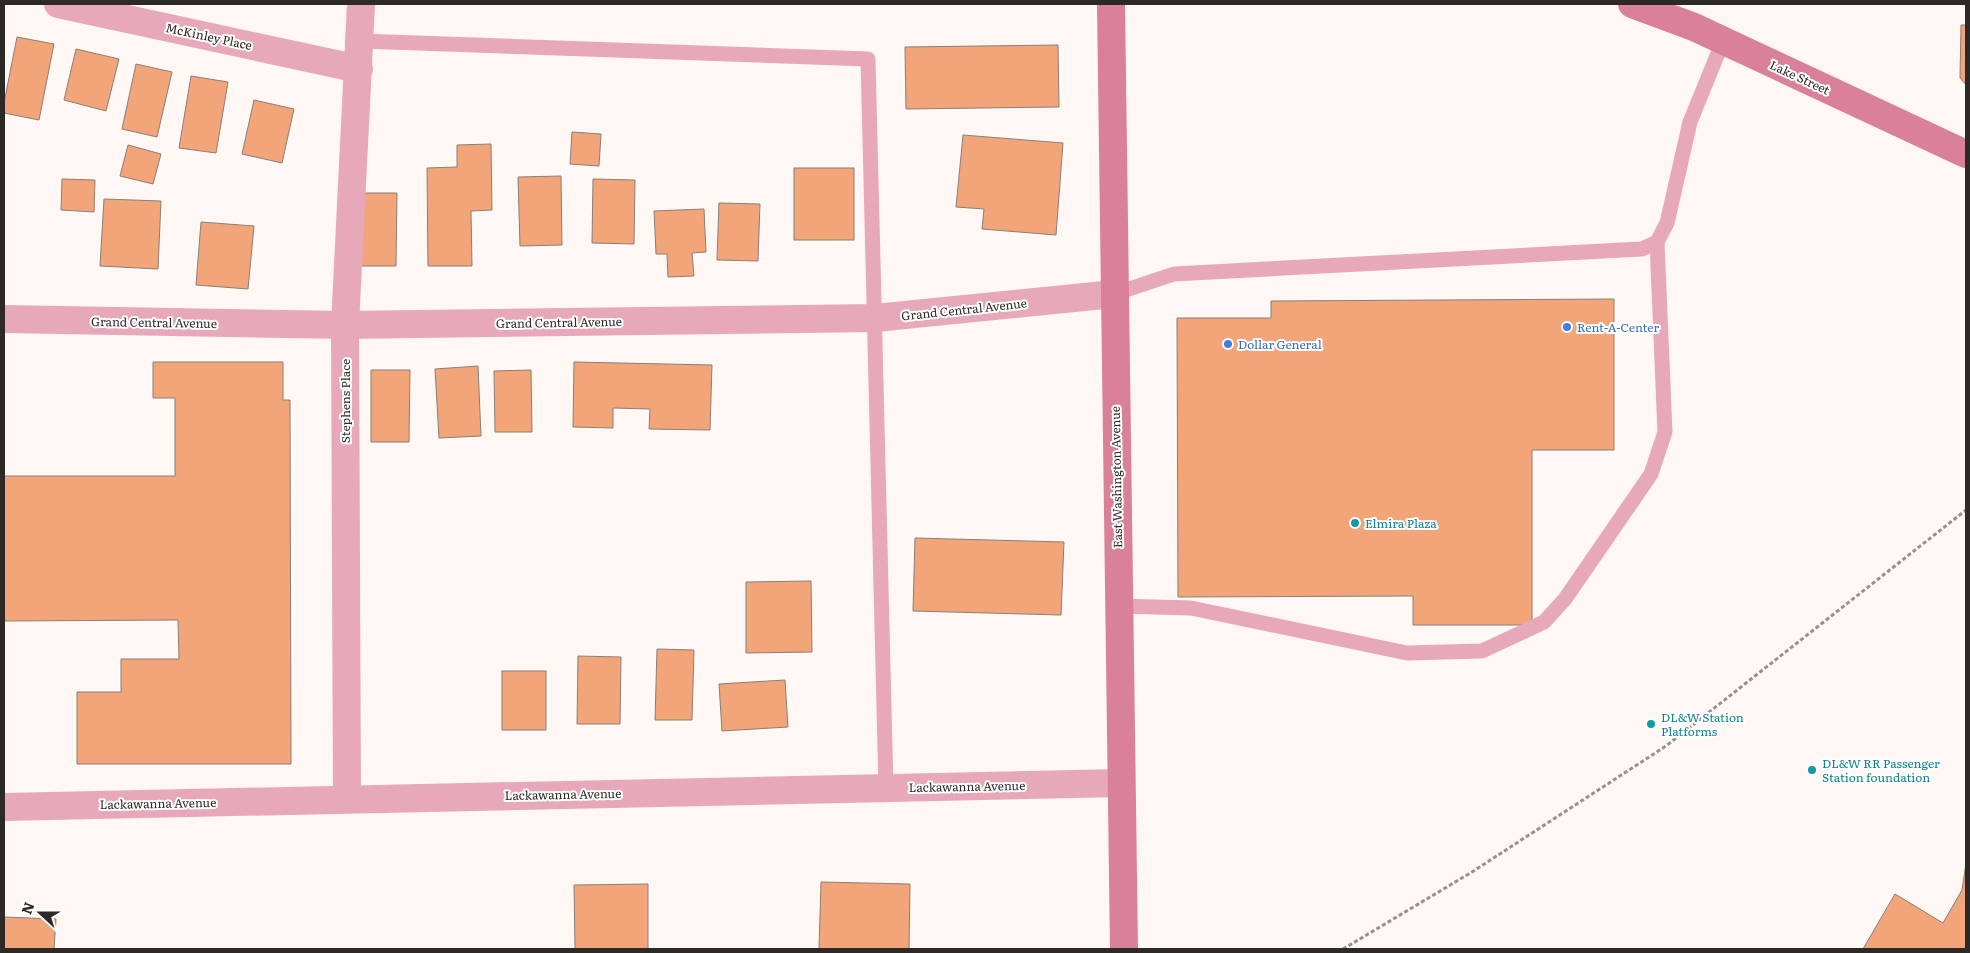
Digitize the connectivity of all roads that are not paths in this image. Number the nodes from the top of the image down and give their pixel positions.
1 (58, 4) edge
2 (361, 4) edge
3 (1111, 4) edge
4 (1632, 4) edge
5 (360, 41) junction
6 (1723, 41) junction
7 (359, 69) junction
8 (1966, 154) edge
9 (1657, 242) junction
10 (1114, 294) junction
11 (875, 318) junction
12 (4, 319) edge
13 (345, 325) junction
14 (1118, 606) junction
15 (1121, 783) junction
16 (886, 788) junction
17 (347, 799) junction
18 (4, 807) edge
19 (1124, 949) edge

1 - 7 street, McKinley Place
2 - 5 street, Stephens Place
3 - 10 street, East Washington Avenue
4 - 6 street, Lake Street
5 - 7 street, Stephens Place
5 - 11 lane
6 - 8 street, Lake Street
6 - 9 lane
7 - 13 street, Stephens Place
9 - 10 lane
9 - 14 lane
10 - 11 street, Grand Central Avenue
10 - 14 street, East Washington Avenue
11 - 13 street, Grand Central Avenue
11 - 16 lane
12 - 13 street, Grand Central Avenue
13 - 17 street, Stephens Place
14 - 15 street, East Washington Avenue
15 - 16 street, Lackawanna Avenue
15 - 19 street, East Washington Avenue
16 - 17 street, Lackawanna Avenue
17 - 18 street, Lackawanna Avenue

